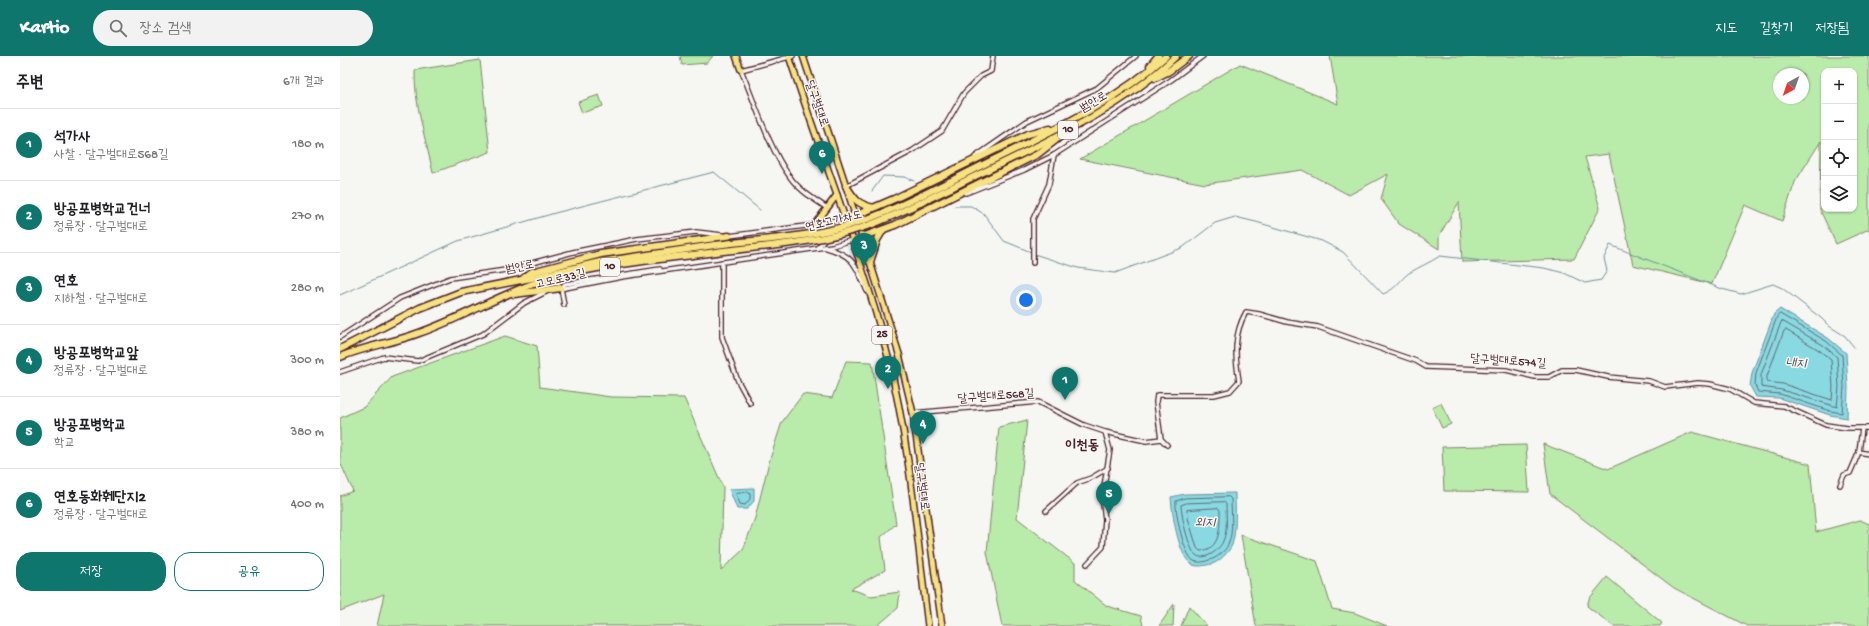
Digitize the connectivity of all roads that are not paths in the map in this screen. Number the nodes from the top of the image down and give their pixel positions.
1 (736, 56) edge
2 (790, 56) edge
3 (803, 56) edge
4 (993, 56) edge
5 (1136, 56) edge
6 (1158, 56) edge
7 (1166, 56) edge
8 (1176, 56) edge
9 (1189, 56) edge
10 (1203, 56) edge
11 (742, 70) junction
12 (1143, 81) junction
13 (1071, 125) junction
14 (1054, 155) junction
15 (962, 166) junction
16 (950, 185) joint
17 (846, 186) junction
18 (837, 195) junction
19 (942, 202) junction
20 (827, 208) junction
21 (874, 208) junction
22 (855, 215) junction
23 (844, 218) junction
24 (813, 225) junction
25 (797, 227) junction
26 (884, 230) junction
27 (729, 236) junction
28 (862, 237) junction
29 (852, 240) junction
30 (823, 247) junction
31 (816, 248) junction
32 (715, 249) junction
33 (786, 253) junction
34 (722, 262) junction
35 (870, 262) junction
36 (1033, 263) dead end
37 (523, 279) junction
38 (561, 288) junction
39 (506, 295) junction
40 (872, 302) junction
41 (564, 305) dead end
42 (340, 337) edge
43 (340, 348) edge
44 (340, 357) edge
45 (340, 372) edge
46 (750, 403) dead end
47 (913, 413) junction
48 (1862, 428) junction
49 (1869, 428) edge
50 (1105, 432) junction
51 (1161, 439) junction
52 (1167, 445) dead end
53 (1859, 452) junction
54 (1869, 454) edge
55 (1108, 468) junction
56 (1840, 485) dead end
57 (1046, 511) dead end
58 (1087, 564) dead end
59 (928, 626) edge
60 (942, 626) edge

1 - 11 main road
2 - 11 street
2 - 18 main road, 달구벌대로 / 25
3 - 17 main road, 달구벌대로 / 25
4 - 17 street
5 - 15 street
6 - 12 highway
7 - 12 highway, 범안로 / 10
8 - 12 highway, 범안로 / 10
9 - 12 highway
10 - 14 street
11 - 20 street
12 - 13 highway, 범안로 / 10
13 - 15 highway
13 - 16 highway, 범안로 / 10
13 - 19 highway
14 - 19 street
14 - 36 street
15 - 21 highway
16 - 32 highway, 연호고가차도 / 10, bridge
17 - 21 highway
17 - 22 main road, 달구벌대로 / 25
18 - 20 main road
18 - 23 main road, 달구벌대로 / 25
19 - 26 highway
20 - 24 main road
21 - 22 highway
22 - 23 highway
22 - 28 main road, 달구벌대로 / 25
23 - 24 street
23 - 29 main road, 달구벌대로 / 25
24 - 25 street
24 - 31 street
25 - 27 street
25 - 33 street
26 - 28 highway
26 - 35 highway
27 - 37 highway
27 - 42 street
28 - 29 street, 고모로33길
28 - 35 main road, 달구벌대로 / 25
29 - 30 street, 고모로33길
29 - 40 main road, 달구벌대로 / 25
30 - 31 street, 고모로33길
30 - 40 street
31 - 33 street, 고모로33길
32 - 37 highway, 범안로 / 10
32 - 39 highway, 범안로 / 10
33 - 34 street, 고모로33길
34 - 38 street, 고모로33길
34 - 46 street
35 - 47 main road, 달구벌대로 / 25
37 - 43 highway, 범안로 / 10
38 - 39 highway
38 - 41 street
38 - 45 street, 고모로33길
39 - 44 highway, 범안로 / 10
40 - 59 main road, 달구벌대로 / 25
47 - 50 street, 달구벌대로568길
47 - 60 main road, 달구벌대로 / 25
48 - 49 street, 달구벌대로574길
48 - 51 street, 달구벌대로574길
48 - 53 street
50 - 51 street, 달구벌대로568길
50 - 55 street
51 - 52 street
53 - 54 street
53 - 56 street
55 - 57 street
55 - 58 street

